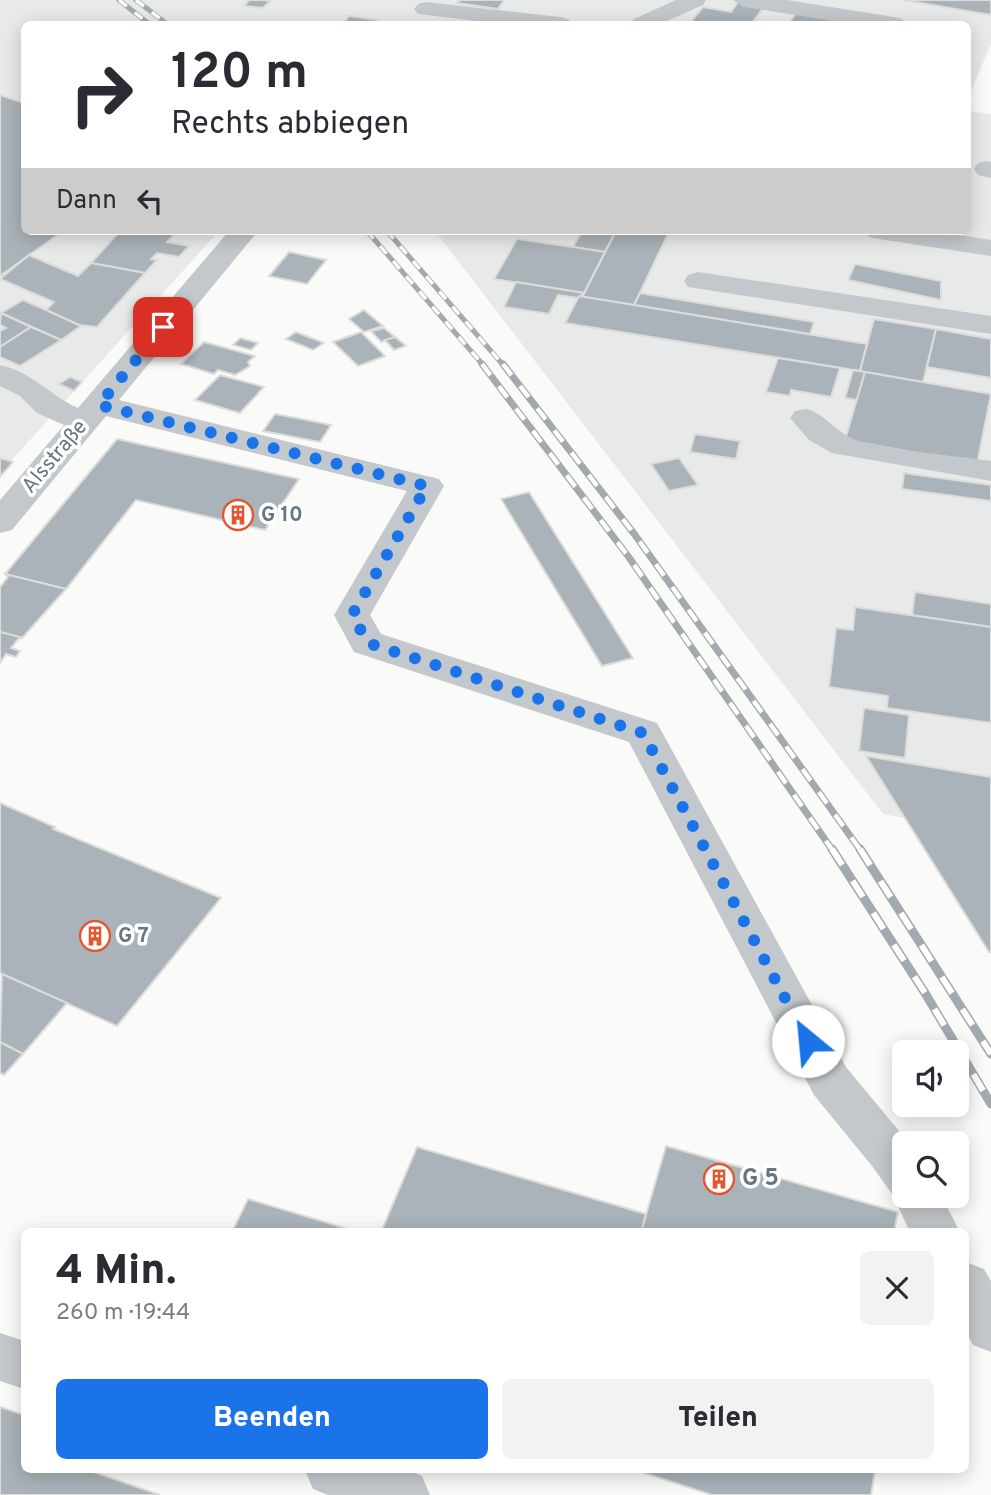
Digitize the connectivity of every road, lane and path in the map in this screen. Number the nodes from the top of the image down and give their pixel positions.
1 (695, 0) edge
2 (744, 0) edge
3 (424, 11) edge
4 (529, 21) edge
5 (649, 21) edge
6 (875, 21) edge
7 (241, 235) edge
8 (905, 235) edge
9 (991, 248) edge
10 (698, 281) dead end
11 (991, 325) edge
12 (0, 374) edge
13 (91, 414) junction
14 (806, 418) dead end
15 (991, 471) edge
16 (0, 522) edge
17 (892, 1156) edge
18 (922, 1208) edge
19 (934, 1228) edge
20 (969, 1289) edge
21 (991, 1328) edge
22 (0, 1357) edge
23 (21, 1364) edge
24 (341, 1473) edge
25 (403, 1495) edge

1 - 5 street
2 - 6 street
3 - 4 street
7 - 13 street, Alsstraße
8 - 9 street
10 - 11 street
12 - 13 street
13 - 16 street, Alsstraße
13 - 17 street
14 - 15 street
18 - 19 street
20 - 21 street
22 - 23 street
24 - 25 street

